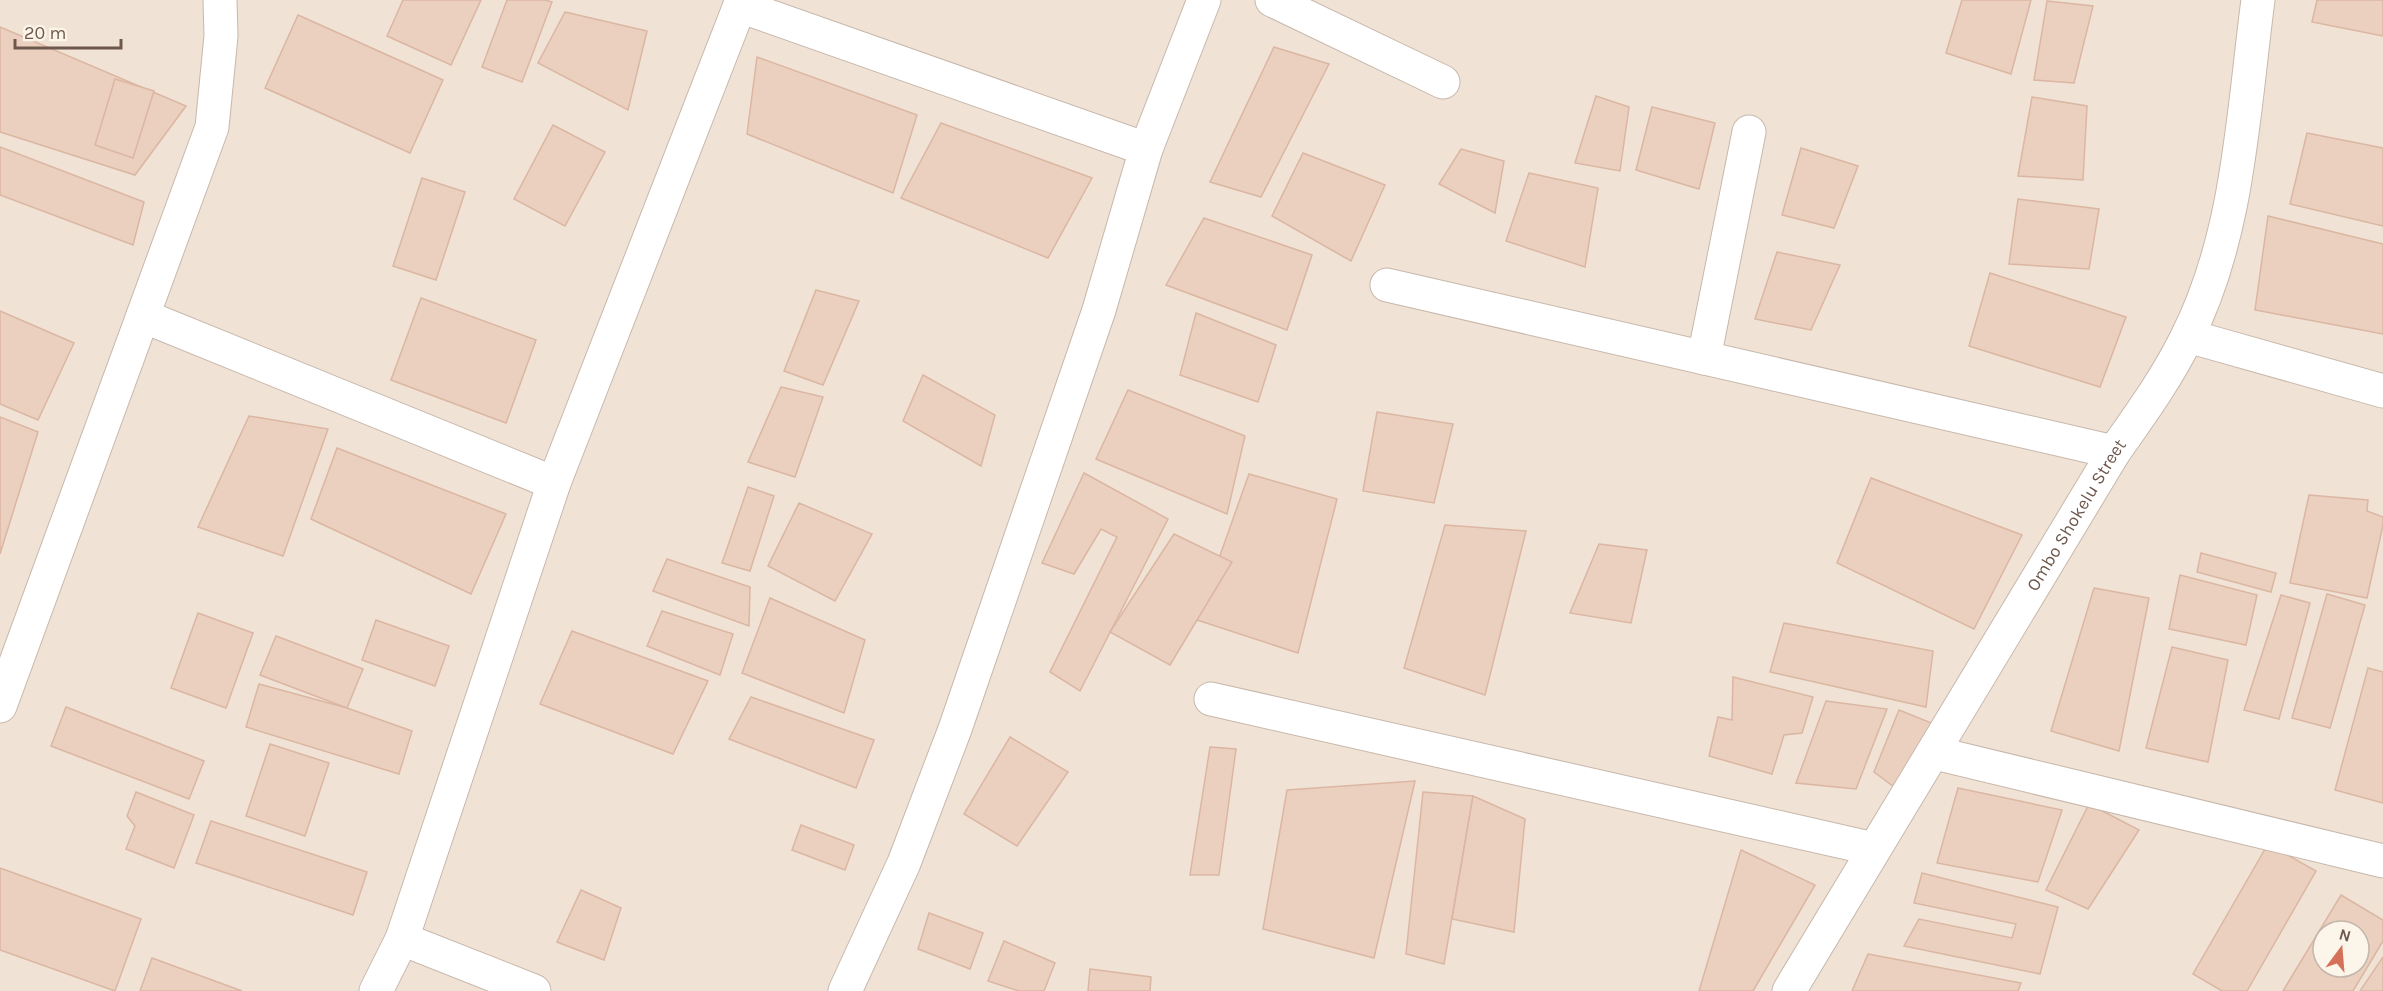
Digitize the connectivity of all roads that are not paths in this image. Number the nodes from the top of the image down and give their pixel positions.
1 (220, 0) edge
2 (1204, 0) edge
3 (1272, 0) edge
4 (2258, 0) edge
5 (741, 3) edge
6 (1443, 82) dead end
7 (1749, 132) dead end
8 (1146, 149) junction
9 (1387, 285) dead end
10 (143, 316) junction
11 (2188, 336) junction
12 (1704, 358) junction
13 (2383, 391) edge
14 (2114, 452) junction
15 (554, 483) junction
16 (1211, 699) dead end
17 (0, 706) edge
18 (1935, 753) junction
19 (1874, 849) junction
20 (2383, 861) edge
21 (402, 939) junction
22 (376, 991) edge
23 (534, 991) edge
24 (845, 991) edge
25 (1789, 991) edge

1 - 10 street
2 - 8 street
3 - 6 street
4 - 11 street, Ombo Shokelu Street
5 - 8 street
5 - 15 street
7 - 12 street
8 - 24 street
9 - 12 street
10 - 15 street
10 - 17 street
11 - 13 street
11 - 14 street, Ombo Shokelu Street
12 - 14 street
14 - 18 street, Ombo Shokelu Street
15 - 21 street
16 - 19 street
18 - 19 street, Ombo Shokelu Street
18 - 20 street
19 - 25 street, Ombo Shokelu Street
21 - 22 street
21 - 23 street

